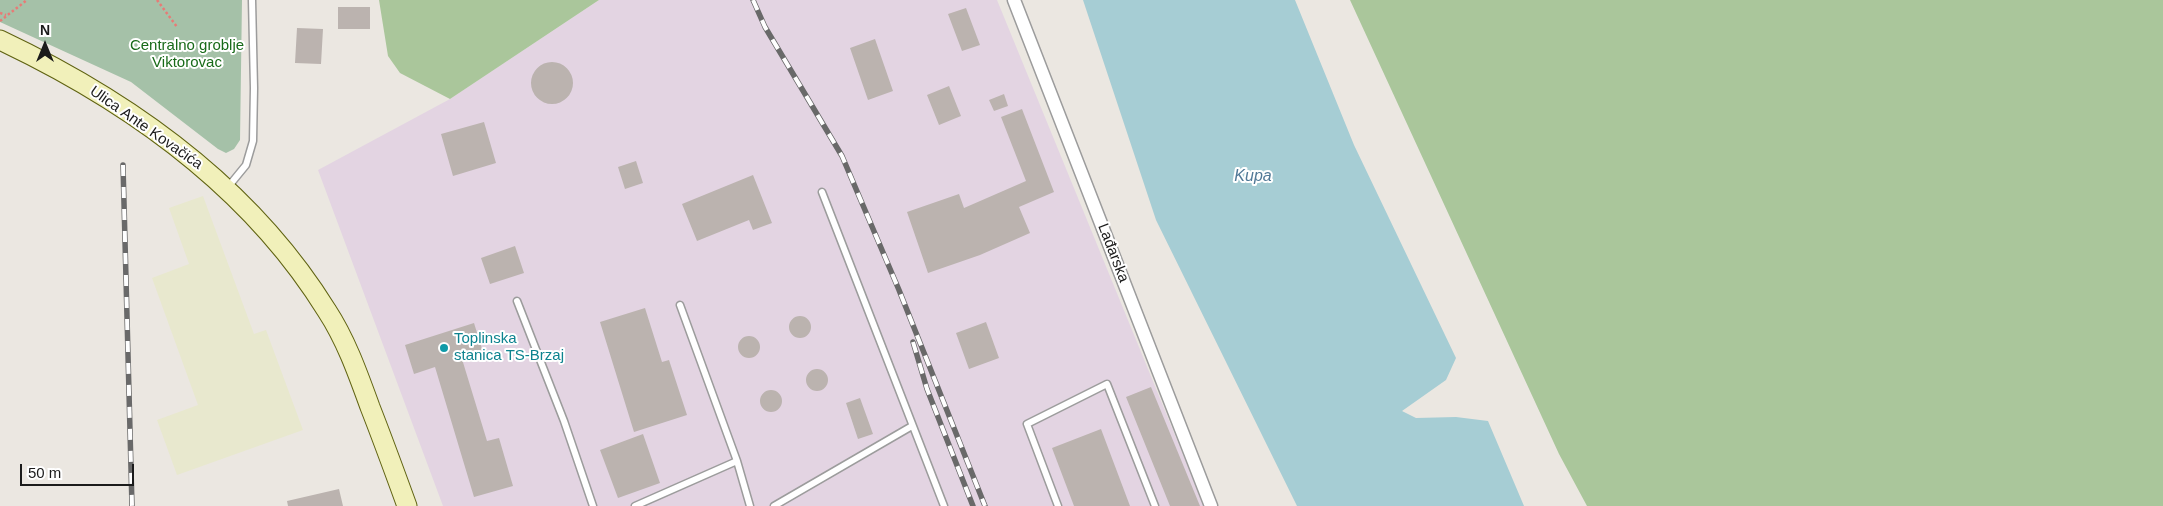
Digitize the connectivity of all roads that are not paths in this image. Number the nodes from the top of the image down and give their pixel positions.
1 (252, 0) edge
2 (1014, 0) edge
3 (0, 40) edge
4 (227, 188) junction
5 (822, 192) dead end
6 (517, 301) dead end
7 (680, 305) dead end
8 (912, 426) junction
9 (737, 461) junction
10 (407, 506) edge
11 (593, 506) edge
12 (635, 506) edge
13 (750, 506) edge
14 (774, 506) edge
15 (944, 506) edge
16 (1058, 506) edge
17 (1155, 506) edge
18 (1211, 506) edge

1 - 4 lane
2 - 18 street, Lađarska
3 - 4 main road, Ulica Ante Kovačića
4 - 10 main road, Ulica Ante Kovačića
5 - 8 lane
6 - 11 lane
7 - 9 lane
8 - 14 lane
8 - 15 lane
9 - 12 lane
9 - 13 lane
16 - 17 lane

